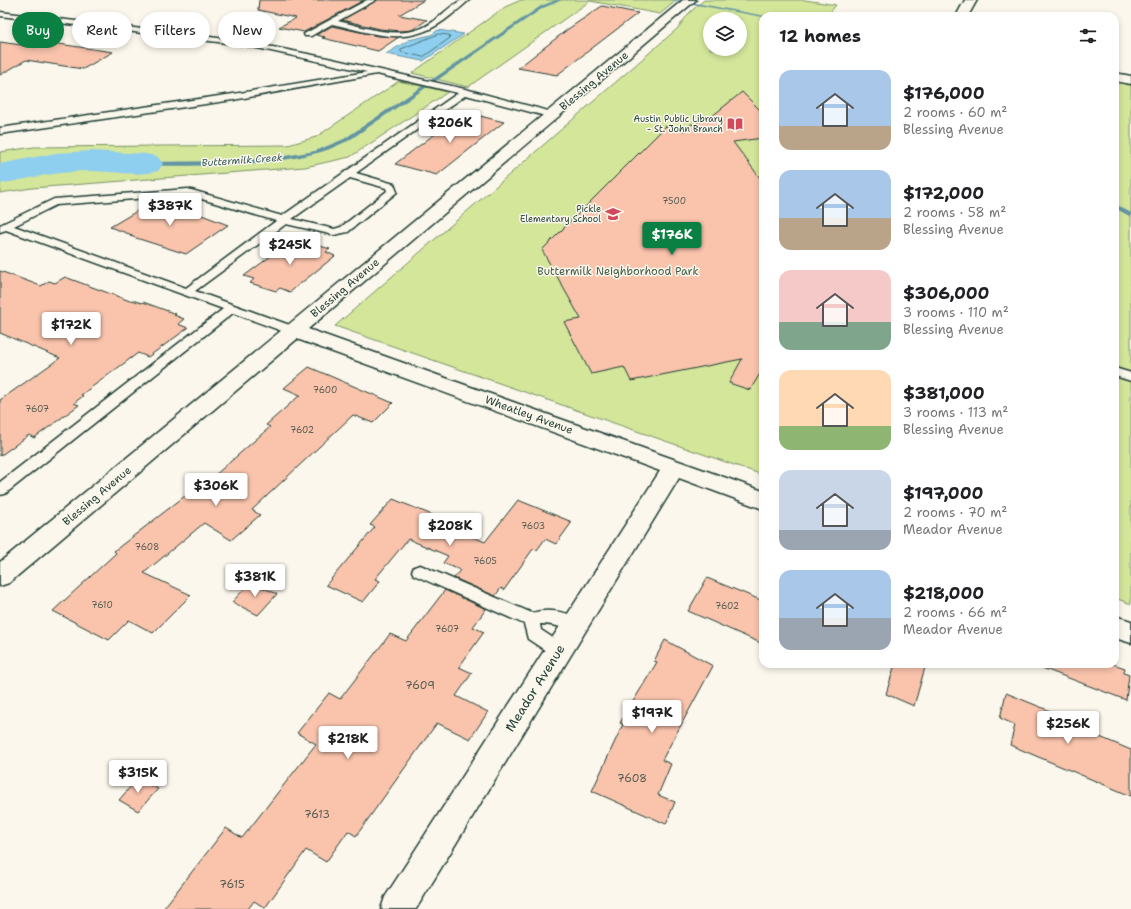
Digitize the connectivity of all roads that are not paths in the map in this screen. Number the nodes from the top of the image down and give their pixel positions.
1 (372, 0) edge
2 (465, 0) edge
3 (690, 0) edge
4 (971, 0) edge
5 (964, 12) edge
6 (0, 14) edge
7 (332, 22) junction
8 (308, 34) dead end
9 (380, 72) junction
10 (1119, 78) edge
11 (1131, 80) edge
12 (461, 91) junction
13 (553, 114) junction
14 (0, 131) edge
15 (348, 174) junction
16 (284, 220) junction
17 (3, 228) edge
18 (187, 292) junction
19 (232, 308) junction
20 (294, 331) junction
21 (1119, 373) edge
22 (1131, 377) edge
23 (674, 467) junction
24 (0, 490) edge
25 (759, 499) edge
26 (420, 571) dead end
27 (0, 576) edge
28 (531, 620) junction
29 (575, 623) junction
30 (1119, 628) edge
31 (1131, 632) edge
32 (558, 650) junction
33 (397, 909) edge

1 - 7 lane
2 - 7 lane
3 - 13 street, Blessing Avenue
4 - 5 street
6 - 9 lane
7 - 8 lane
9 - 12 lane
9 - 14 lane
10 - 11 street
12 - 13 lane
12 - 15 lane
13 - 20 street, Blessing Avenue
15 - 16 lane
15 - 16 lane
16 - 17 lane
16 - 18 lane
17 - 18 lane
18 - 19 lane
19 - 20 lane
19 - 24 lane
20 - 23 street, Wheatley Avenue
20 - 27 street, Blessing Avenue
21 - 22 lane
23 - 25 street, Wheatley Avenue
23 - 29 street, Meador Avenue
26 - 28 lane
28 - 29 lane
28 - 32 lane
29 - 32 street, Meador Avenue
30 - 31 street
32 - 33 street, Meador Avenue

